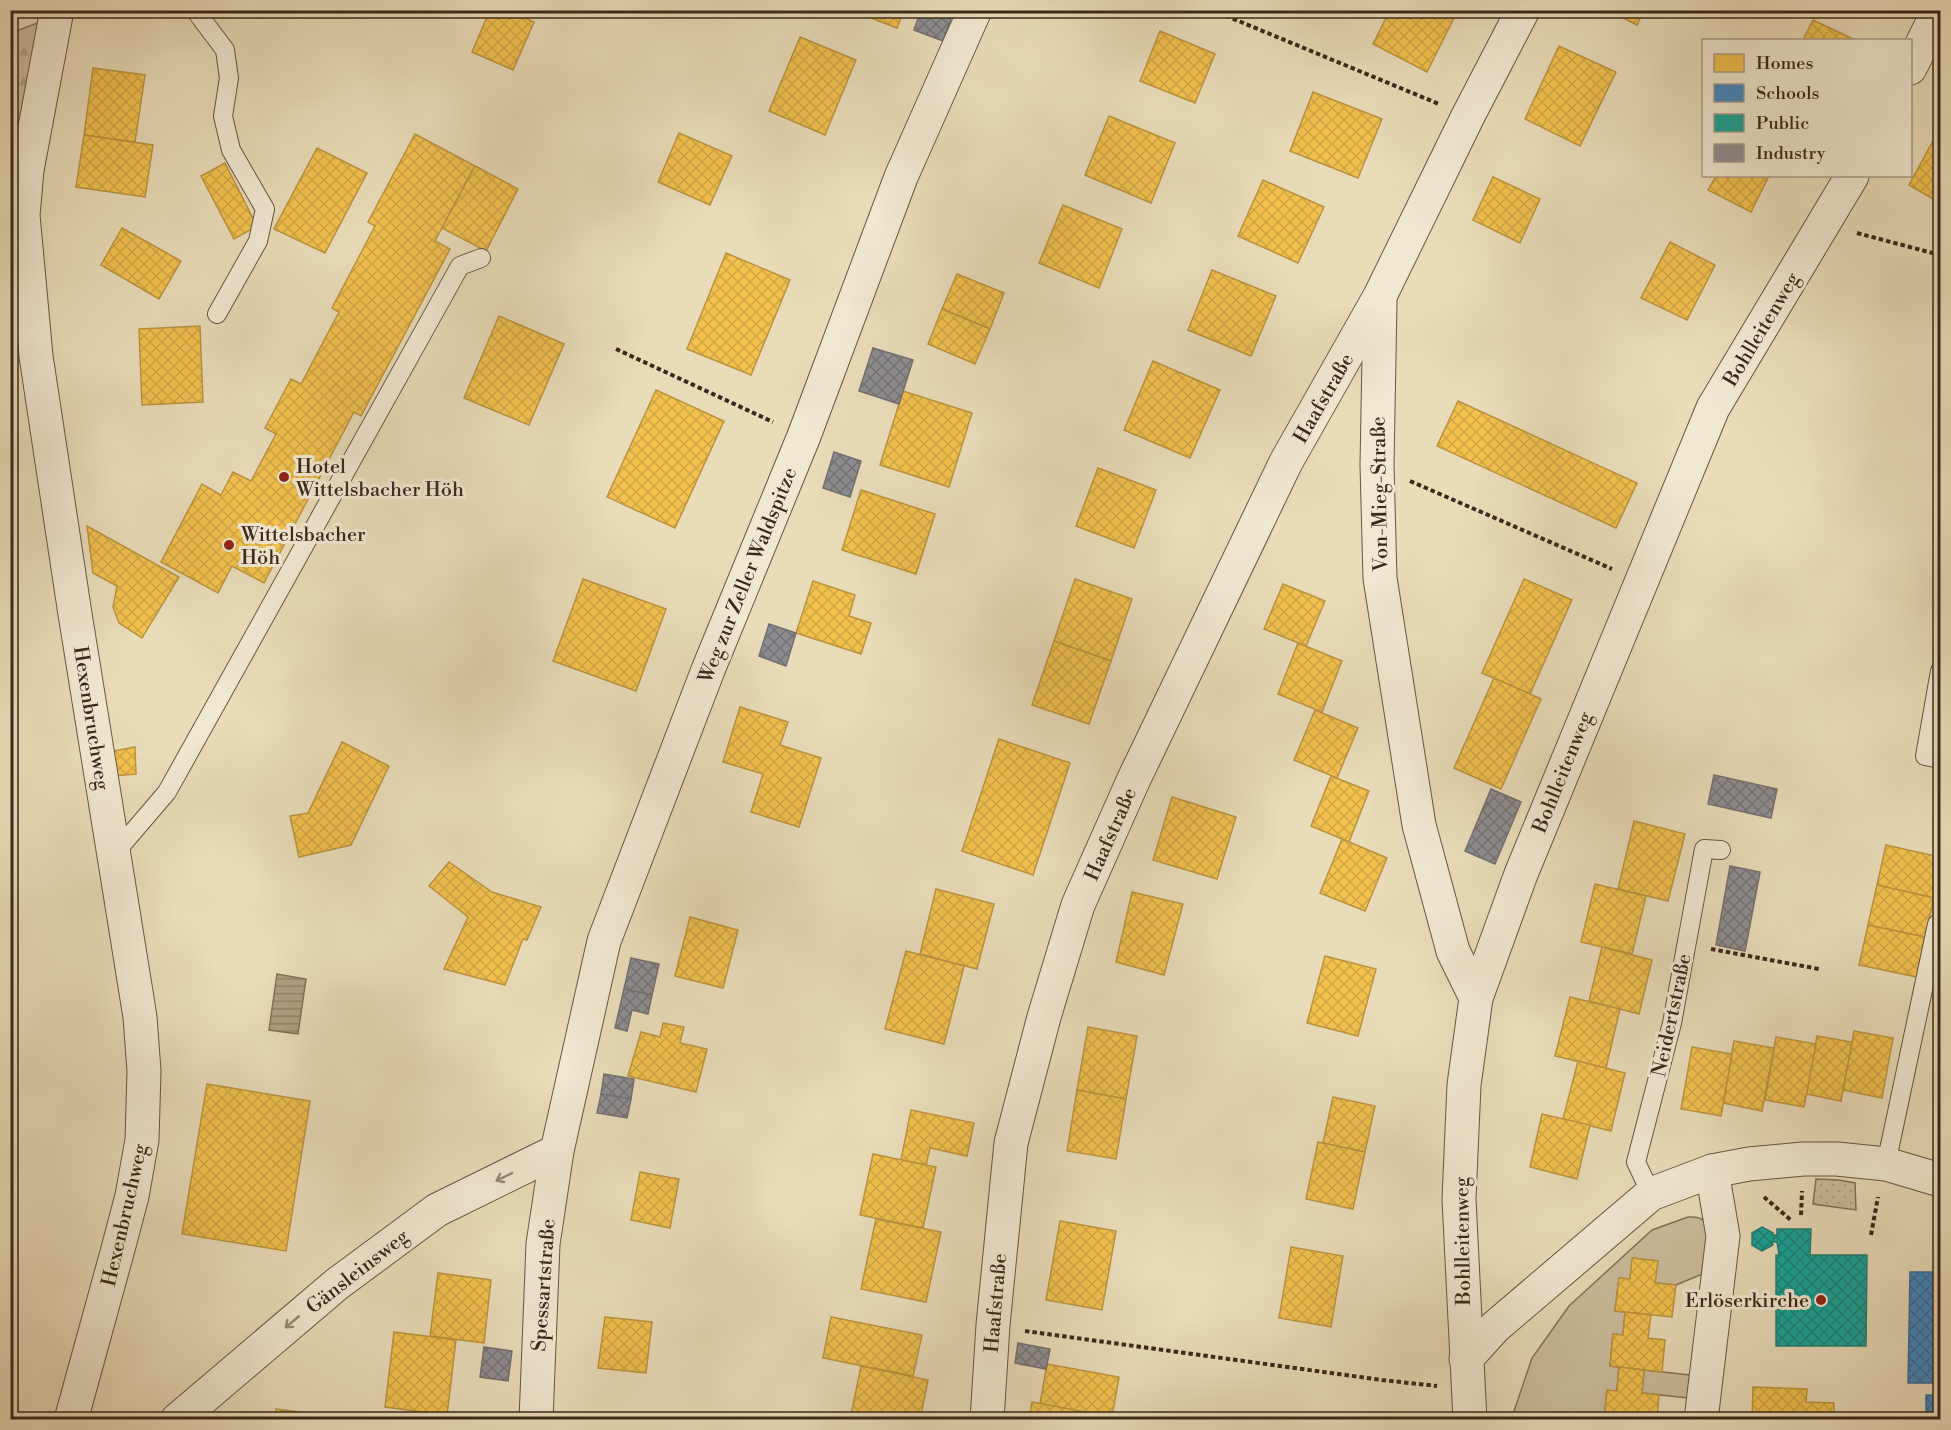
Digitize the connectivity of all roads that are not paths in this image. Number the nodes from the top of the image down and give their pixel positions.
1 (57, 10) edge
2 (195, 10) edge
3 (975, 10) edge
4 (1523, 10) edge
5 (1939, 10) edge
6 (1912, 66) edge
7 (1851, 177) edge
8 (481, 258) dead end
9 (1380, 296) junction
10 (216, 314) dead end
11 (1941, 671) edge
12 (1941, 759) edge
13 (1721, 850) dead end
14 (114, 854) junction
15 (1937, 924) dead end
16 (1476, 998) junction
17 (557, 1151) junction
18 (1886, 1164) junction
19 (1712, 1171) junction
20 (1941, 1180) edge
21 (1651, 1194) junction
22 (1468, 1389) edge
23 (71, 1419) edge
24 (177, 1419) edge
25 (536, 1419) edge
26 (987, 1419) edge
27 (1701, 1419) edge

1 - 14 street, Hexenbruchweg
2 - 10 lane
3 - 17 street, Weg zur Zeller Waldspitze
4 - 9 street, Von-Mieg-Straße
5 - 6 street
7 - 16 street, Bohlleitenweg
8 - 14 lane
9 - 16 street, Von-Mieg-Straße
9 - 26 street, Haafstraße
11 - 12 lane
13 - 21 lane, Neidertstraße
14 - 23 street, Hexenbruchweg
15 - 18 lane
16 - 22 street, Bohlleitenweg
17 -> 24 street, Gänsleinsweg
17 - 25 street, Spessartstraße
18 - 19 street
18 - 20 street
19 - 21 street
19 - 27 street
21 - 22 street

